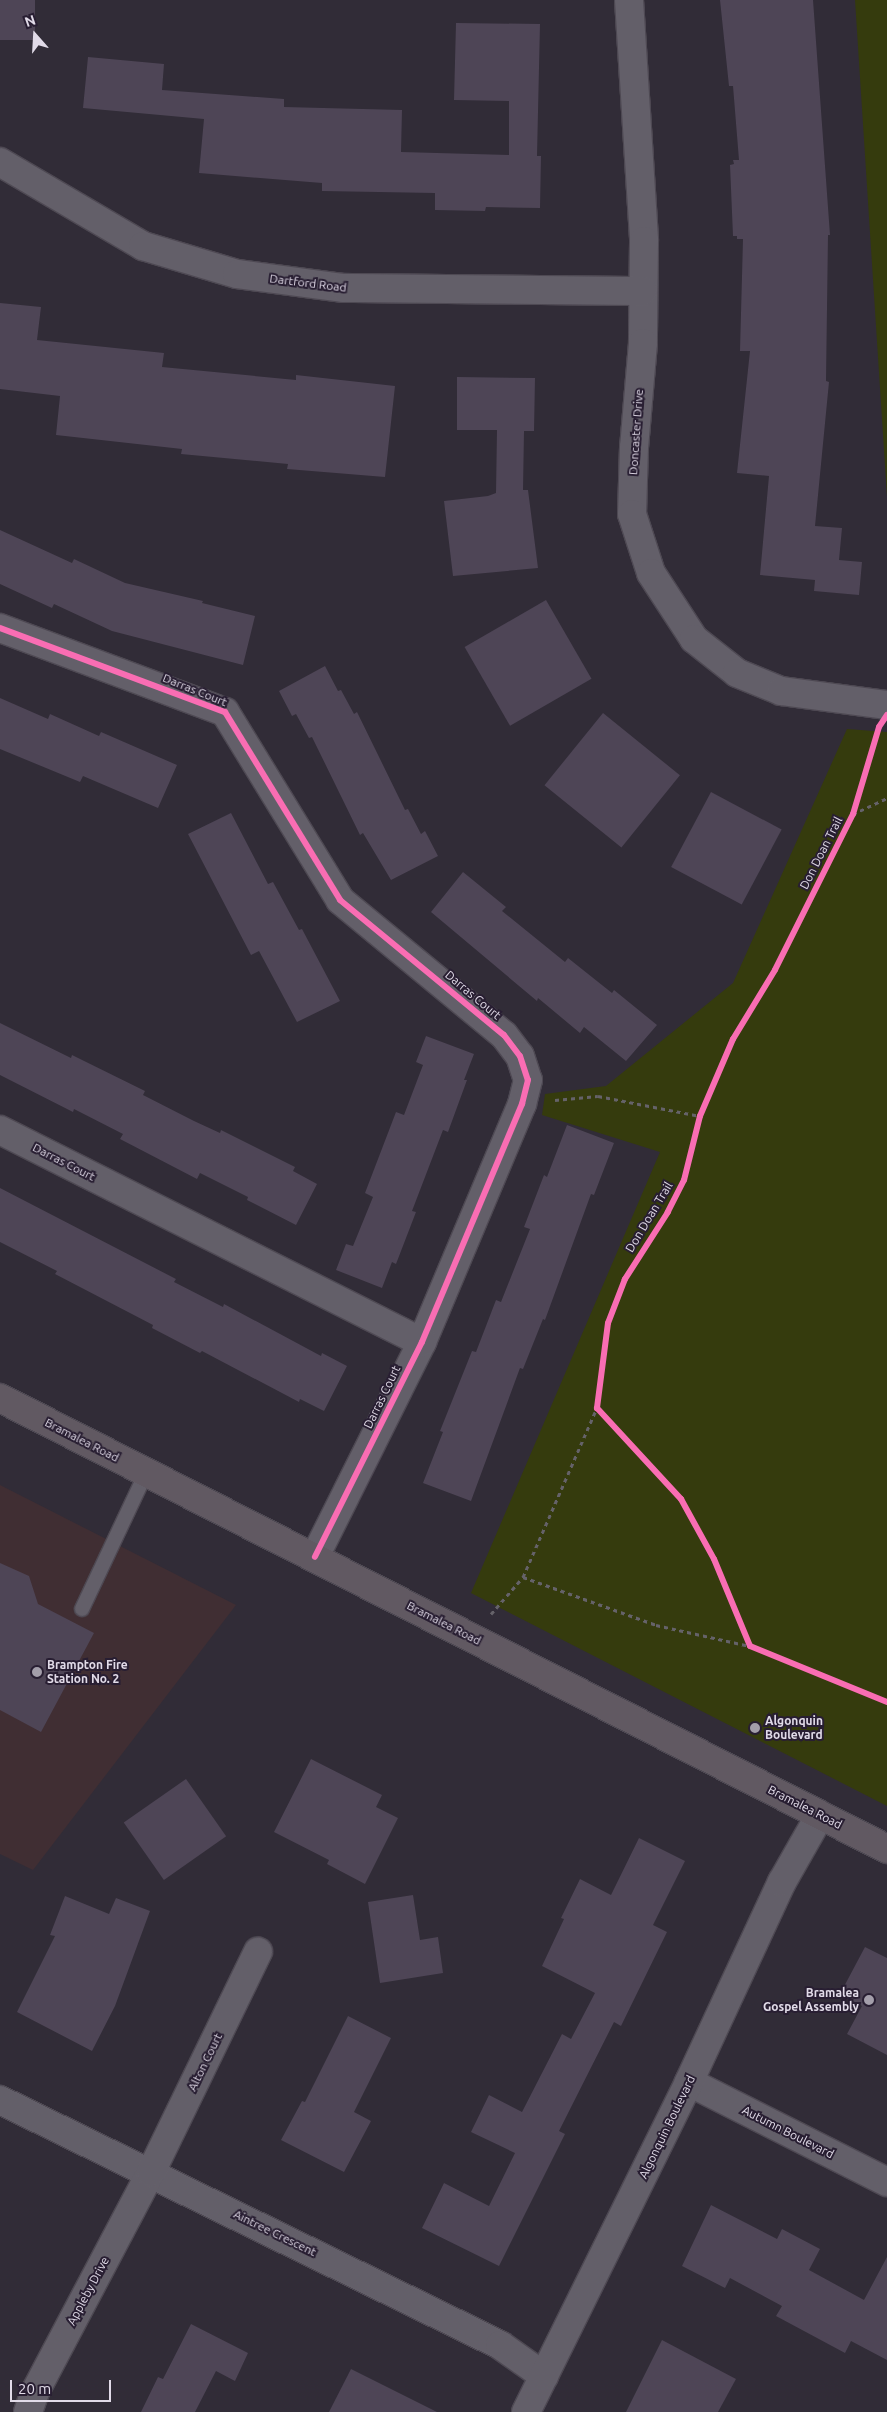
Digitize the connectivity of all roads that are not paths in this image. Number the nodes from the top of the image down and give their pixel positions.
1 (629, 0) edge
2 (0, 162) edge
3 (643, 291) junction
4 (0, 628) edge
5 (883, 716) edge
6 (0, 1130) edge
7 (422, 1342) junction
8 (0, 1398) edge
9 (146, 1473) junction
10 (315, 1557) junction
11 (82, 1609) dead end
12 (820, 1815) junction
13 (887, 1849) edge
14 (258, 1952) dead end
15 (689, 2082) junction
16 (0, 2100) edge
17 (151, 2172) junction
18 (887, 2182) edge
19 (544, 2376) junction
20 (28, 2412) edge
21 (526, 2412) edge

1 - 3 street, Doncaster Drive
2 - 3 street, Dartford Road
3 - 5 street, Doncaster Drive
4 - 7 street, Darras Court
6 - 7 street, Darras Court
7 - 10 street, Darras Court
8 - 9 main road, Bramalea Road
9 - 10 main road, Bramalea Road
9 - 11 lane
10 - 12 main road, Bramalea Road
12 - 13 main road, Bramalea Road
12 - 15 street, Algonquin Boulevard
14 - 17 street, Alton Court
15 - 18 street, Autumn Boulevard
15 - 19 street, Algonquin Boulevard
16 - 17 street, Aintree Crescent
17 - 19 street, Aintree Crescent
17 - 20 street, Appleby Drive
19 - 21 street, Algonquin Boulevard

